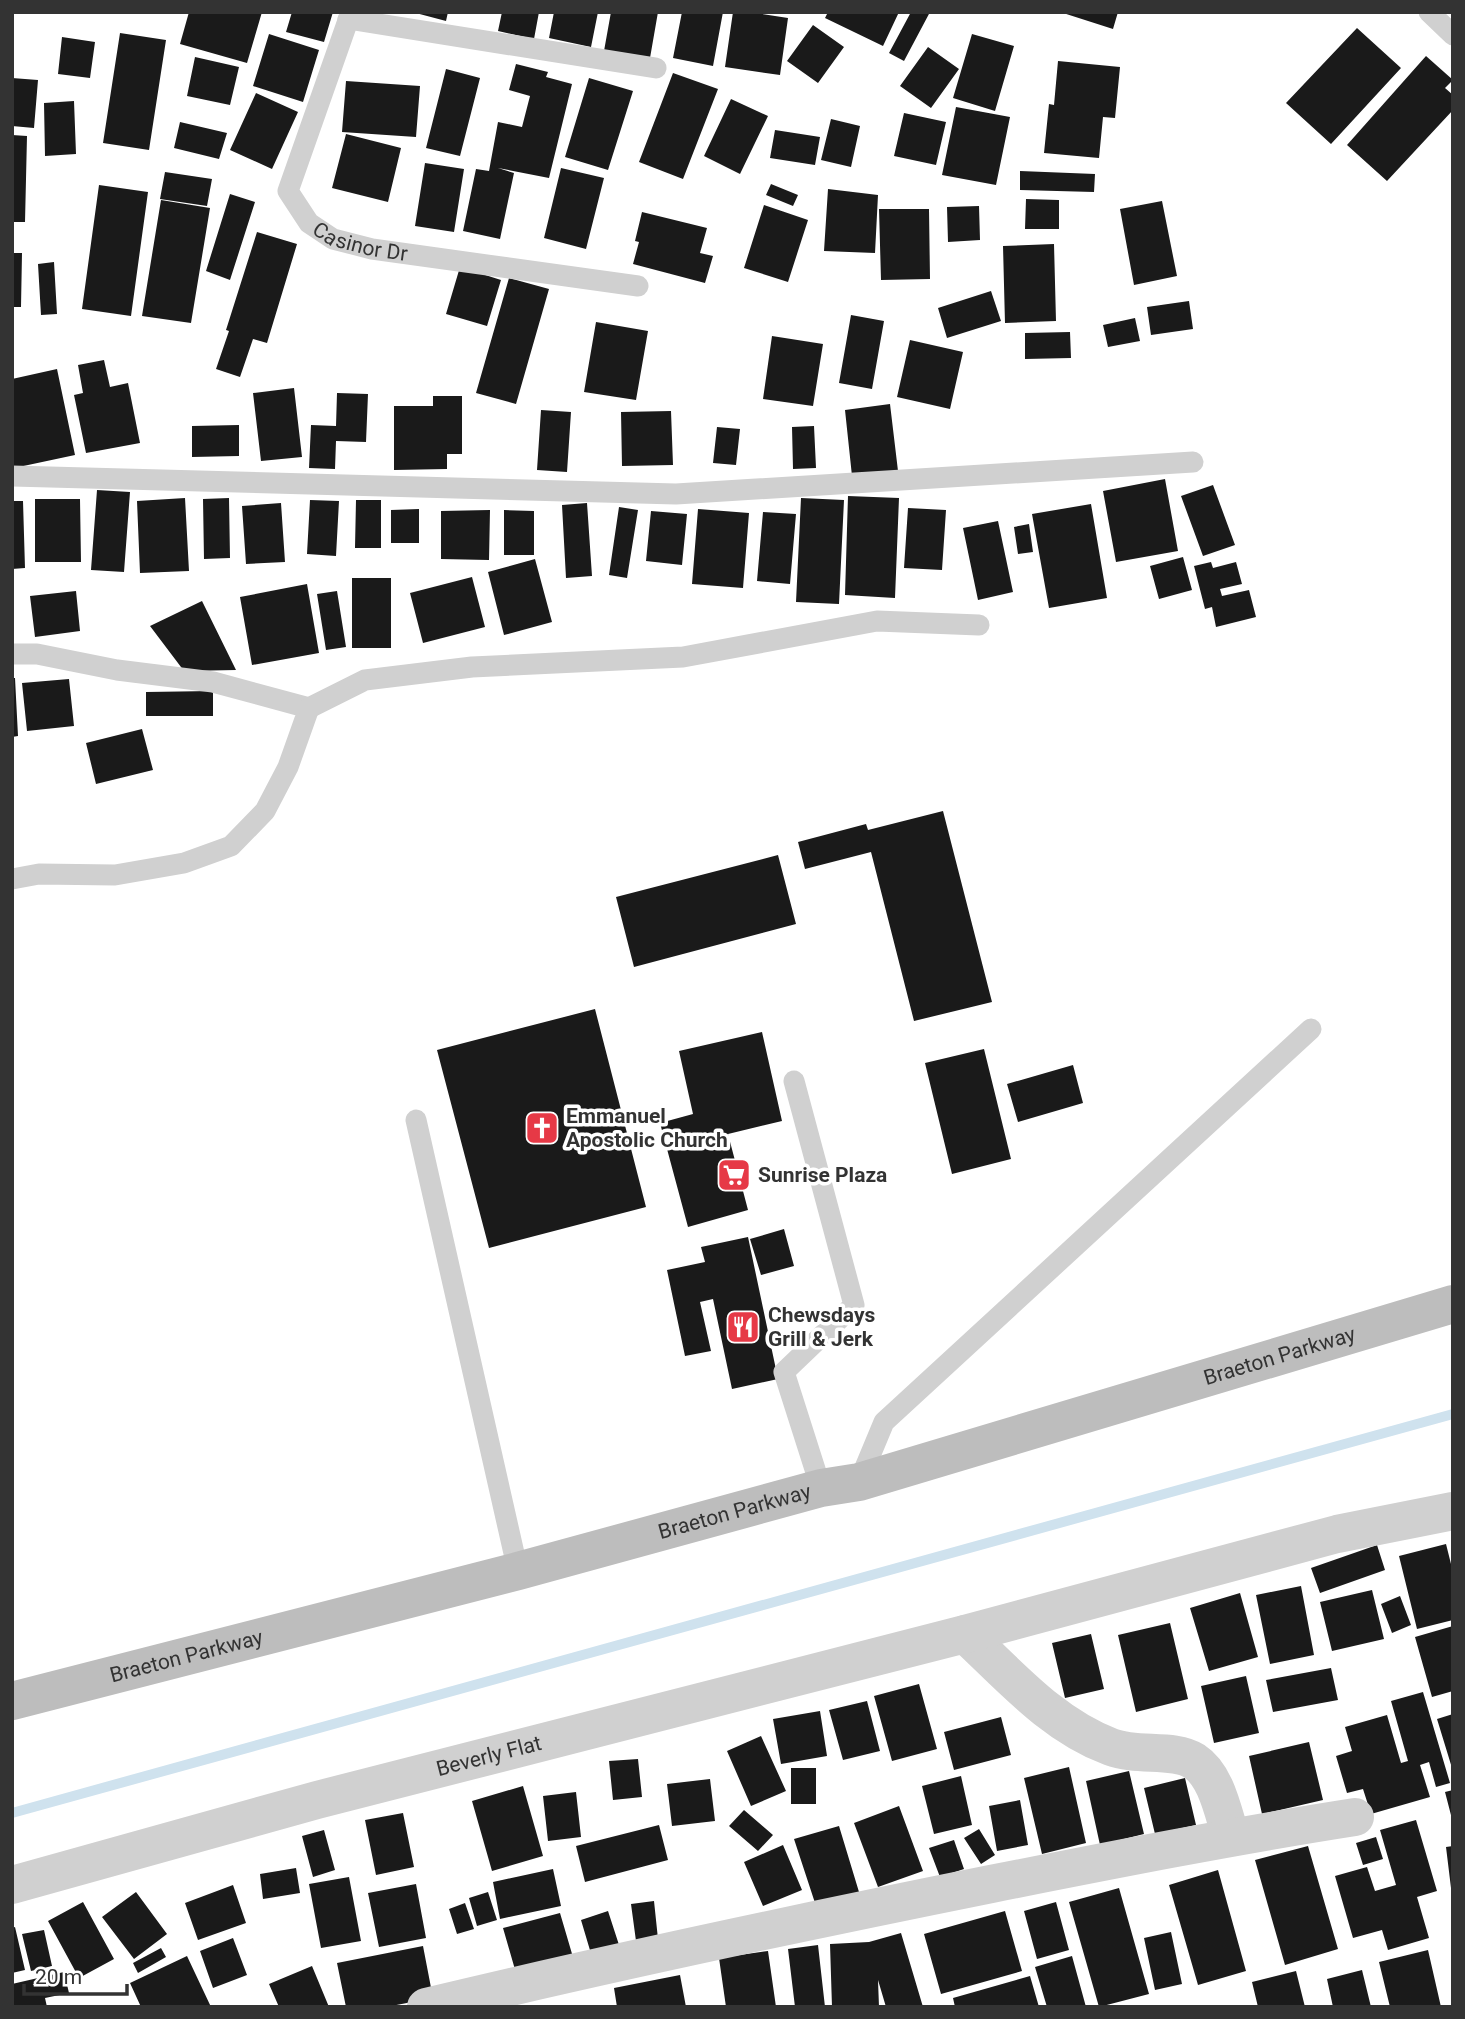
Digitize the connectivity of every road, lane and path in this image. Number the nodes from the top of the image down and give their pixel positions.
1 (1429, 12) edge
2 (350, 15) edge
3 (1453, 35) edge
4 (656, 68) dead end
5 (638, 286) dead end
6 (1193, 462) dead end
7 (12, 476) edge
8 (979, 625) dead end
9 (12, 654) edge
10 (309, 708) junction
11 (12, 879) edge
12 (1311, 1030) dead end
13 (794, 1081) dead end
14 (416, 1120) dead end
15 (1453, 1304) edge
16 (859, 1482) junction
17 (821, 1488) junction
18 (1453, 1511) edge
19 (518, 1571) junction
20 (965, 1634) junction
21 (12, 1701) edge
22 (1355, 1817) dead end
23 (1231, 1837) junction
24 (12, 1885) edge
25 (426, 2007) edge

1 - 3 lane
2 - 4 lane
2 - 5 lane, Casinor Dr
6 - 7 lane
8 - 10 lane
9 - 10 lane
10 - 11 lane
12 - 16 lane
13 - 17 lane
14 - 19 lane
15 - 16 main road, Braeton Parkway
16 - 17 main road, Braeton Parkway
17 - 19 main road, Braeton Parkway
18 - 20 street, Beverly Flat
19 - 21 main road, Braeton Parkway
20 - 23 street
20 - 24 street, Beverly Flat
22 - 23 street
23 - 25 street

